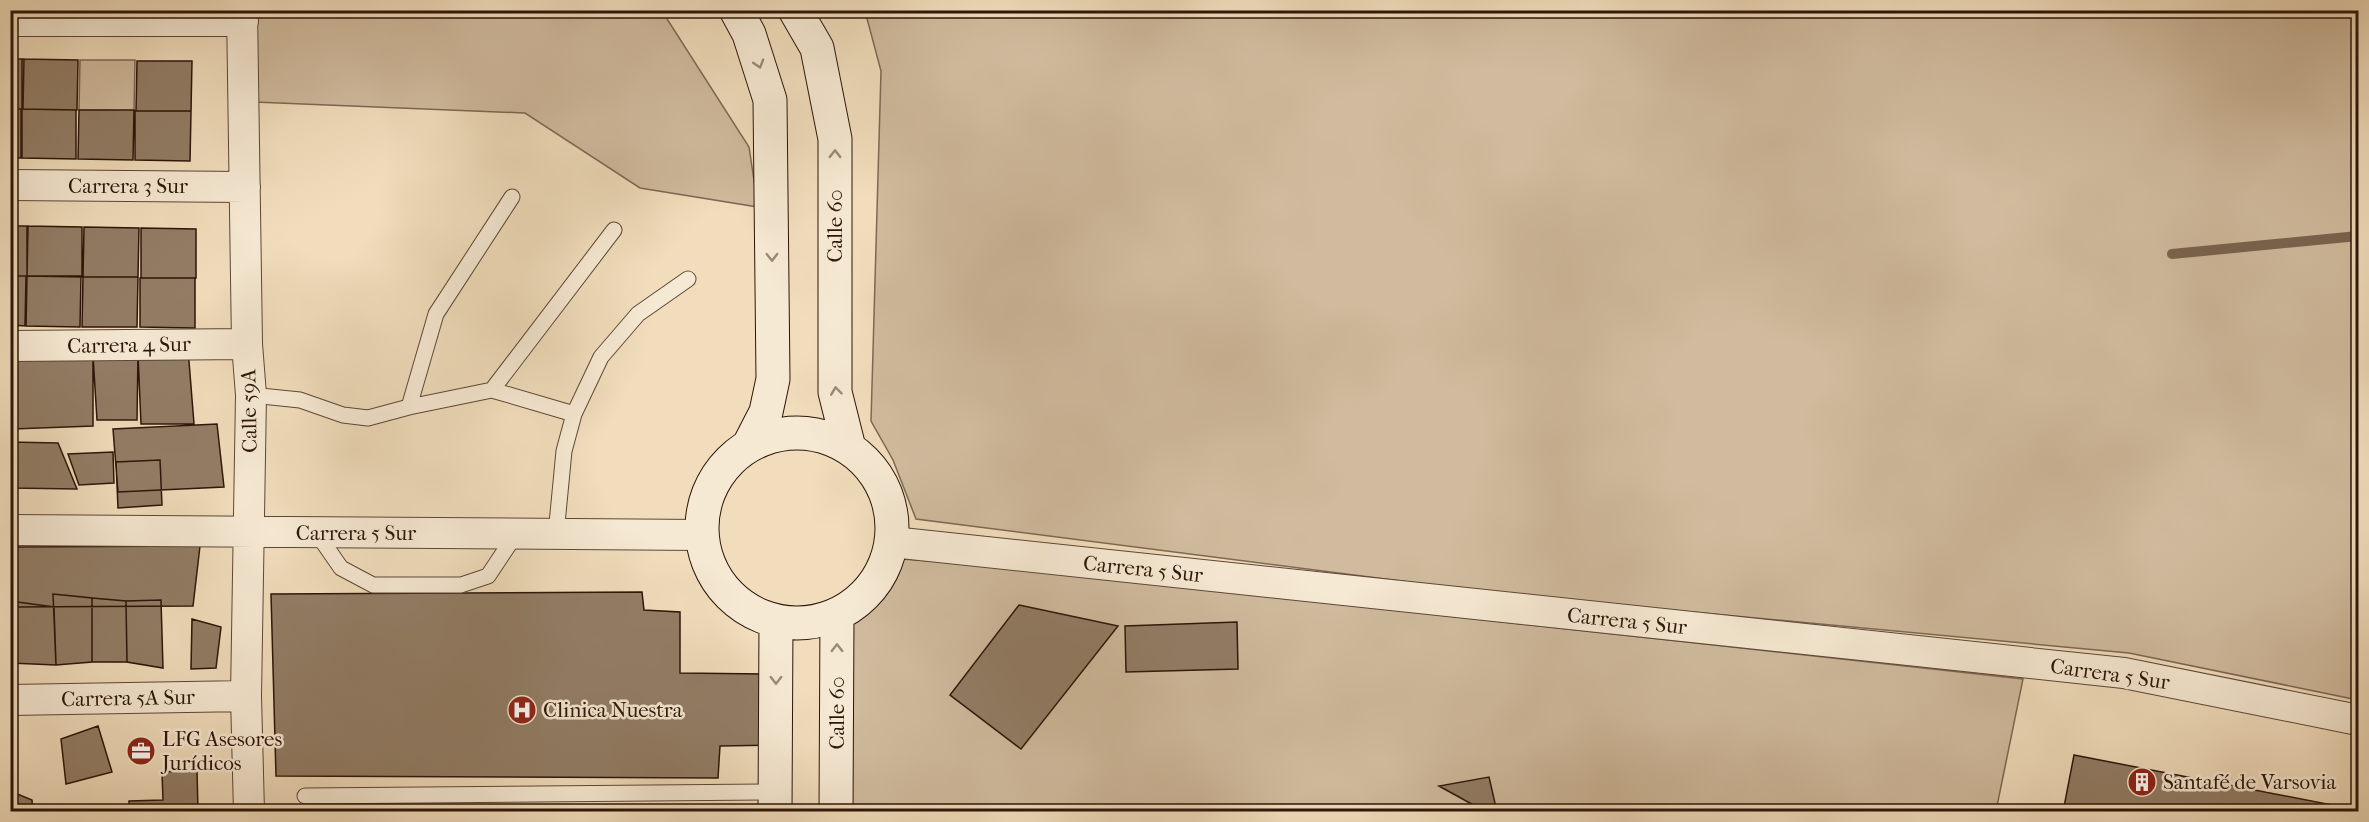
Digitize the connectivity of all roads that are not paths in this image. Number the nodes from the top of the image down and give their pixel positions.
1 (736, 10) edge
2 (795, 10) edge
3 (242, 16) edge
4 (10, 21) edge
5 (10, 185) edge
6 (245, 187) junction
7 (512, 197) dead end
8 (614, 230) dead end
9 (688, 279) dead end
10 (247, 344) junction
11 (10, 346) edge
12 (492, 390) junction
13 (251, 395) junction
14 (409, 407) junction
15 (574, 414) junction
16 (749, 445) junction
17 (849, 448) junction
18 (10, 530) edge
19 (250, 532) junction
20 (316, 532) junction
21 (516, 534) junction
22 (556, 534) junction
23 (701, 535) junction
24 (892, 542) junction
25 (837, 615) junction
26 (776, 621) junction
27 (246, 696) junction
28 (10, 699) edge
29 (2358, 720) edge
30 (305, 796) dead end
31 (775, 802) edge
32 (249, 812) edge
33 (836, 812) edge

1 -> 16 main road
17 -> 2 main road, Calle 60
3 - 4 street
3 - 6 street, Calle 59A
5 - 6 street, Carrera 3 Sur
6 - 10 street, Calle 59A
7 - 14 lane
8 - 12 lane
9 - 15 lane
10 - 11 street, Carrera 4 Sur
10 - 13 street, Calle 59A
12 - 14 lane
12 - 15 lane
13 - 14 lane
13 - 19 street, Calle 59A
15 - 22 lane
16 - 17 main road
16 - 23 main road
17 - 24 main road
18 - 19 street, Carrera 5 Sur
19 - 20 street, Carrera 5 Sur
19 - 27 street, Calle 59A
20 - 21 street, Carrera 5 Sur
20 - 21 lane
21 - 22 street, Carrera 5 Sur
22 - 23 street, Carrera 5 Sur
23 - 26 main road
24 - 25 main road
24 - 29 street, Carrera 5 Sur
25 - 26 main road
33 -> 25 main road, Calle 60
26 -> 31 main road
27 - 28 street, Carrera 5A Sur
27 - 32 street, Calle 59A
30 - 31 lane

